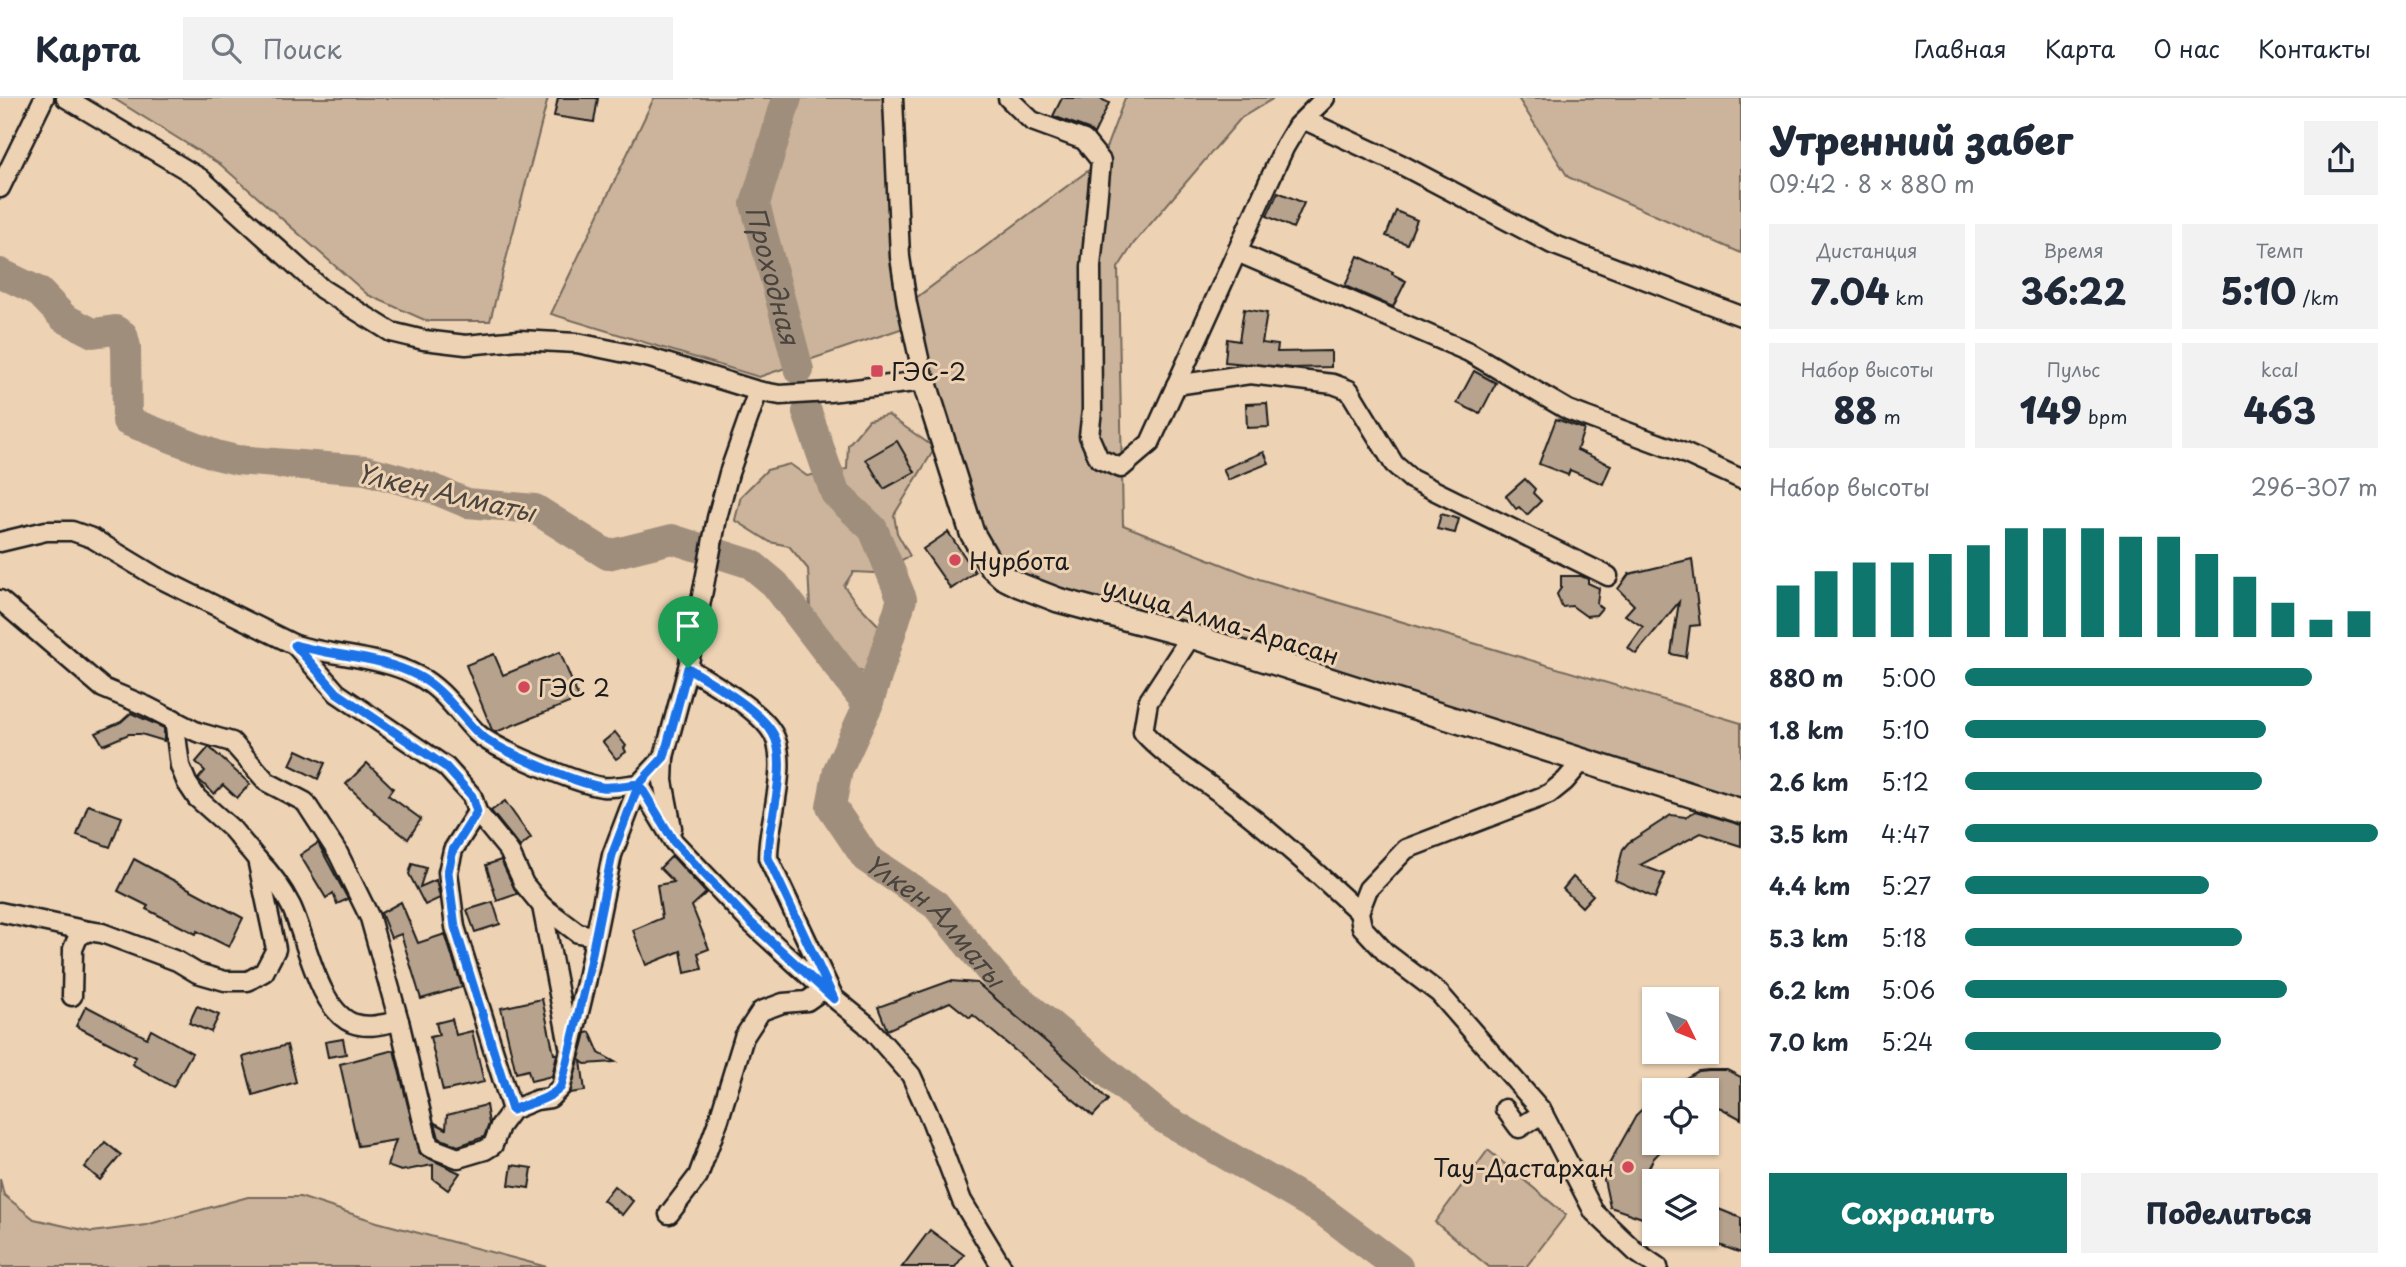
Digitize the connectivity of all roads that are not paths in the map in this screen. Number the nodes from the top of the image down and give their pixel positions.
1 (44, 98) edge
2 (66, 98) edge
3 (893, 98) edge
4 (1008, 98) edge
5 (1325, 98) edge
6 (1304, 120) junction
7 (0, 188) edge
8 (1237, 252) junction
9 (1741, 316) edge
10 (924, 381) junction
11 (1175, 385) junction
12 (758, 391) junction
13 (1741, 479) edge
14 (0, 542) edge
15 (1608, 576) dead end
16 (0, 600) edge
17 (1191, 636) junction
18 (295, 645) junction
19 (334, 655) junction
20 (688, 668) junction
21 (327, 683) junction
22 (174, 719) junction
23 (664, 757) junction
24 (1583, 760) junction
25 (639, 784) junction
26 (1741, 811) edge
27 (477, 812) junction
28 (674, 842) junction
29 (257, 859) junction
30 (542, 906) junction
31 (0, 912) edge
32 (1360, 912) junction
33 (88, 931) junction
34 (595, 936) junction
35 (829, 994) junction
36 (72, 996) dead end
37 (399, 1021) junction
38 (570, 1053) junction
39 (1505, 1109) dead end
40 (512, 1110) junction
41 (1543, 1113) junction
42 (669, 1214) dead end
43 (1002, 1267) edge
44 (1658, 1267) edge

1 - 7 street
2 - 12 street
3 - 10 street, улица Алма-Арасан
4 - 11 street
5 - 6 street
6 - 8 street
6 - 9 street
8 - 11 street
8 - 13 street
10 - 12 street
10 - 17 main road, улица Алма-Арасан
11 - 15 street
12 - 20 street
14 - 18 street
16 - 22 street
17 - 24 main road, улица Алма-Арасан
17 - 32 street
18 - 19 street
18 - 21 street
19 - 21 street
19 - 25 street
20 - 23 street
20 - 35 street
21 - 27 street
22 - 29 street
22 - 37 street
23 - 25 street
23 - 28 street
24 - 26 main road, улица Алма-Арасан
24 - 32 street
25 - 28 street
25 - 34 street
27 - 30 street
27 - 40 street
28 - 35 street
29 - 33 street
29 - 37 street
30 - 34 street
30 - 38 street
31 - 33 street
32 - 41 street
33 - 36 street
34 - 38 street
35 - 42 street
35 - 43 street
37 - 40 street
38 - 40 street
39 - 41 street
41 - 44 street

